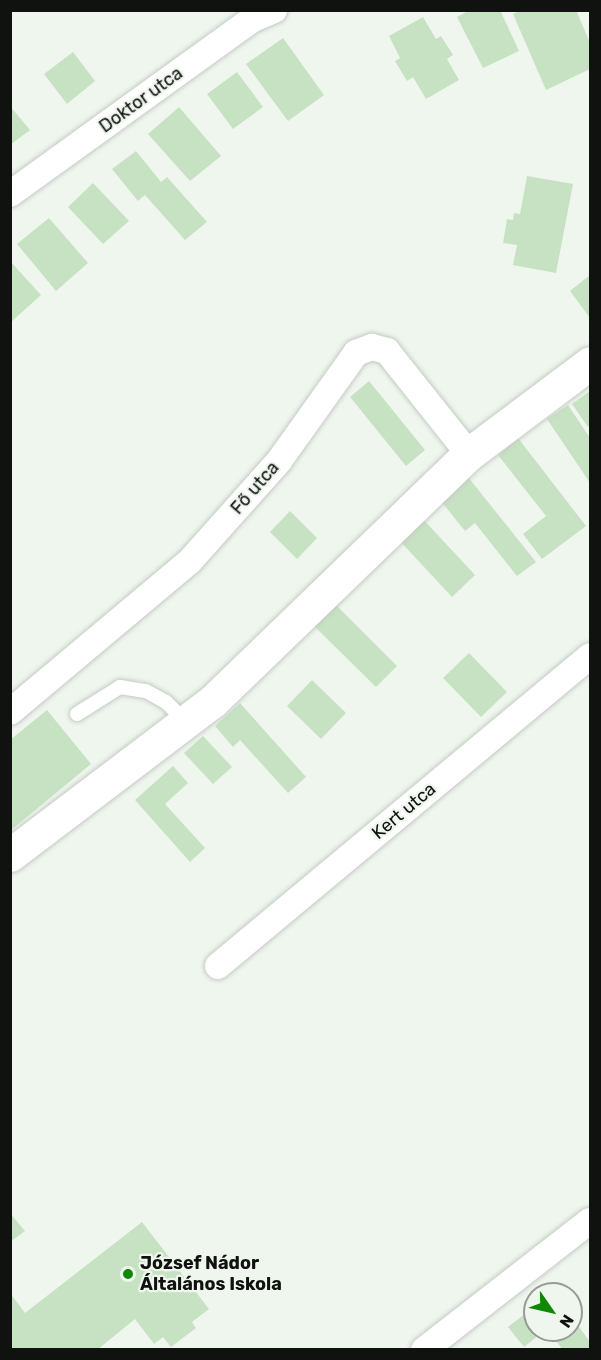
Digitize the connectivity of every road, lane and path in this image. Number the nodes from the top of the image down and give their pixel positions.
1 (273, 10) edge
2 (10, 194) edge
3 (591, 363) edge
4 (470, 454) junction
5 (591, 656) edge
6 (10, 712) edge
7 (77, 714) dead end
8 (186, 722) junction
9 (10, 855) edge
10 (218, 966) dead end
11 (591, 1221) edge
12 (424, 1350) edge

1 - 2 street, Doktor utca
3 - 4 street
4 - 6 street, Fő utca
4 - 8 street
5 - 10 street, Kert utca
7 - 8 lane
8 - 9 street
11 - 12 street

